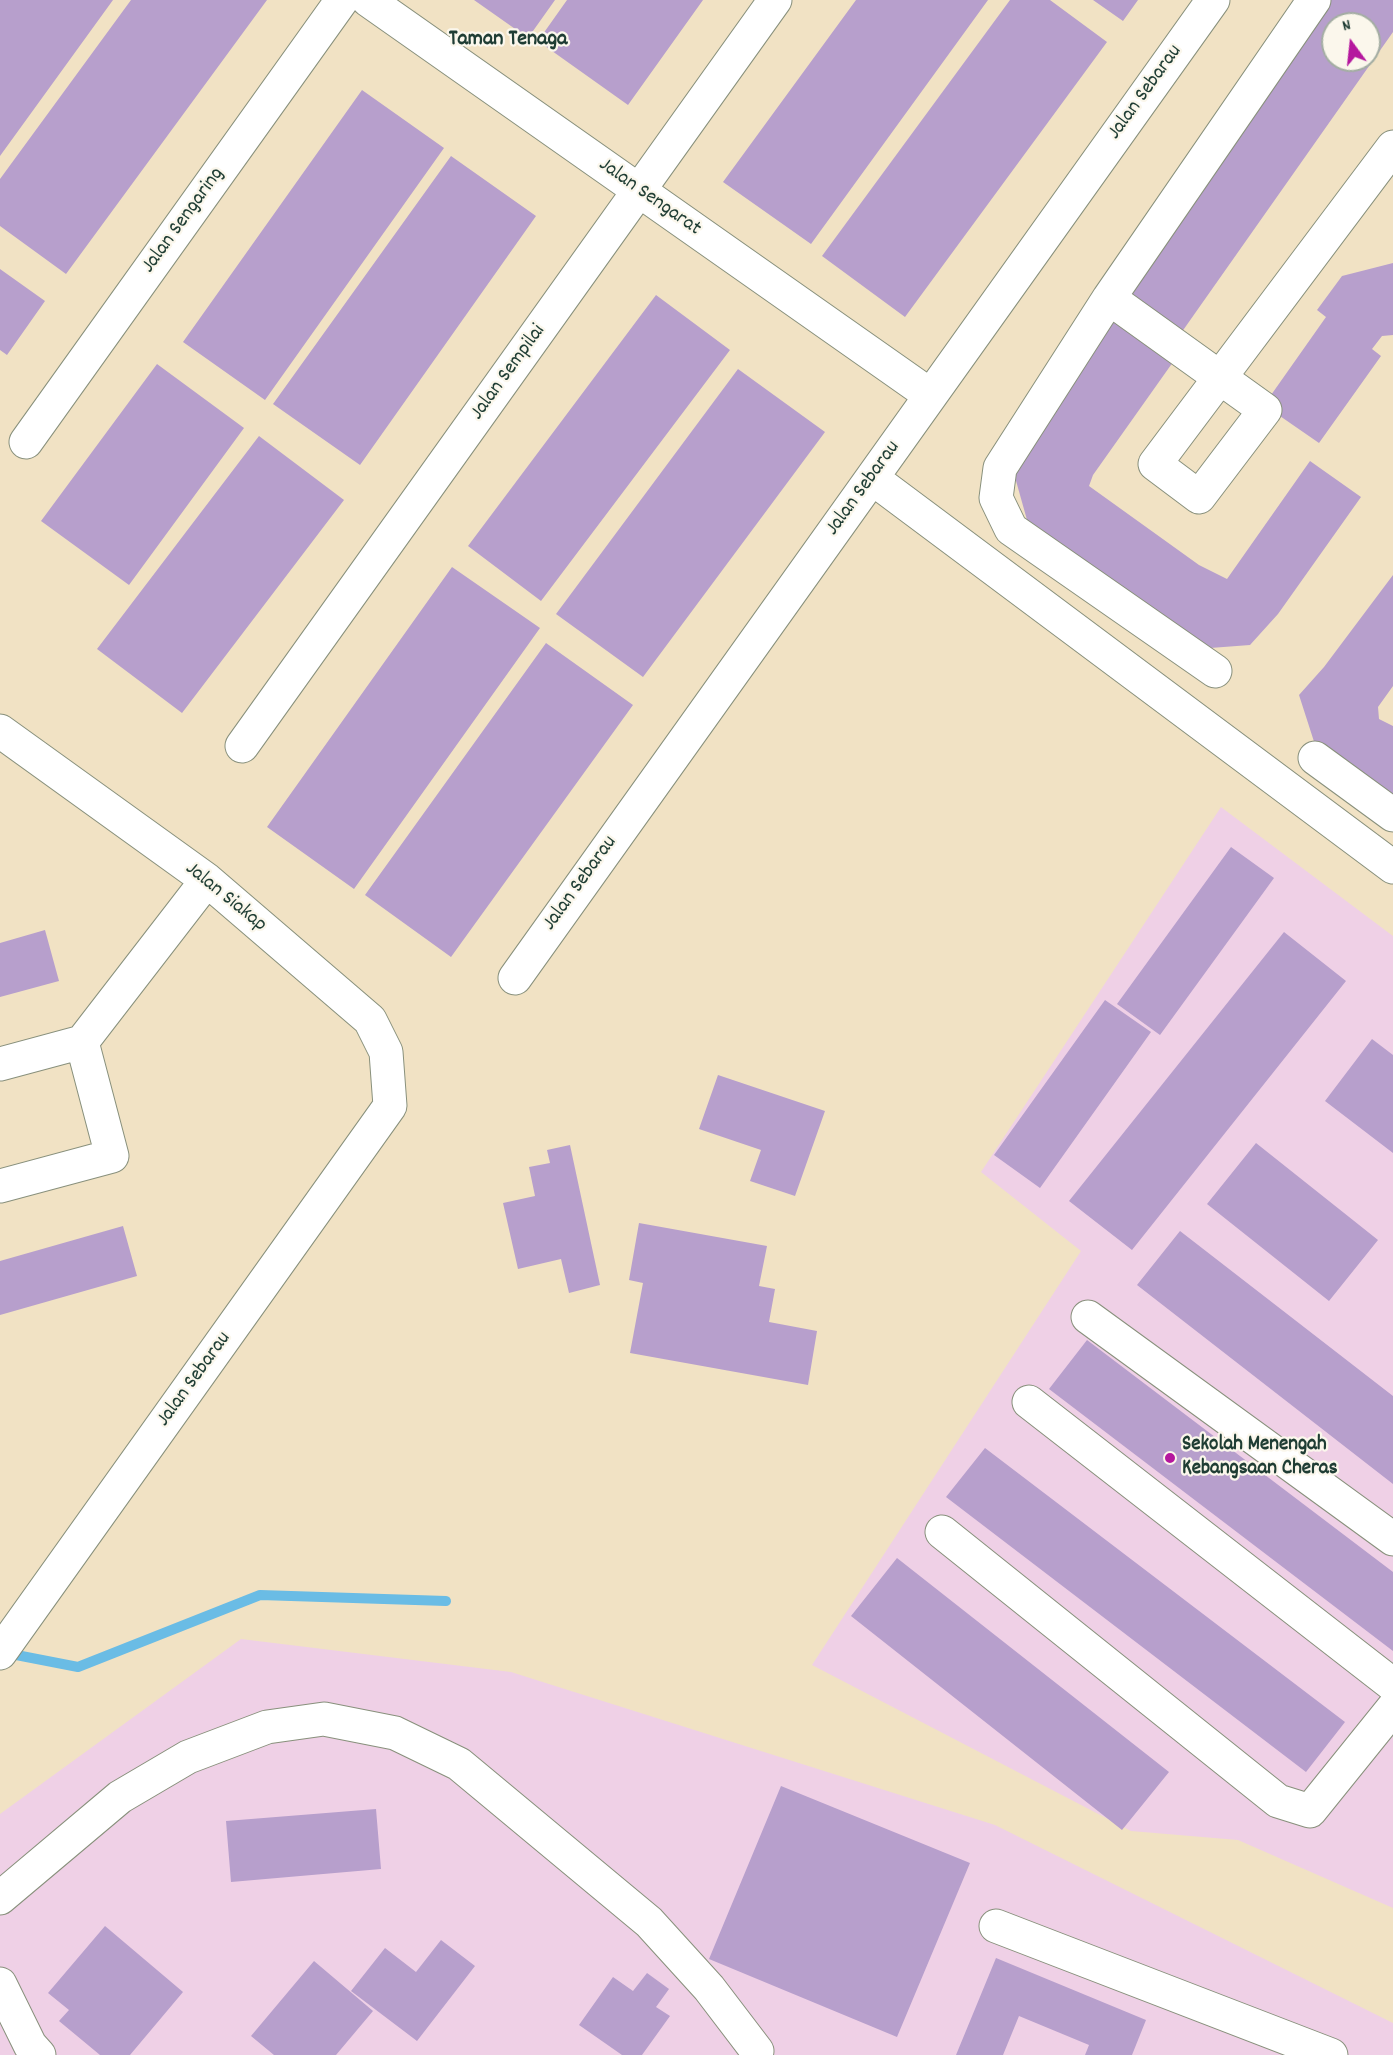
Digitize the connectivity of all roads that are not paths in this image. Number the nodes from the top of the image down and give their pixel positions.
1 (342, 0) edge
2 (368, 0) edge
3 (775, 0) edge
4 (1213, 0) edge
5 (1314, 0) edge
6 (1393, 147) edge
7 (1383, 182) edge
8 (639, 190) junction
9 (1109, 298) junction
10 (930, 396) junction
11 (26, 442) dead end
12 (872, 478) junction
13 (1215, 671) dead end
14 (0, 732) edge
15 (242, 746) dead end
16 (1315, 758) dead end
17 (1393, 815) edge
18 (1393, 867) edge
19 (207, 880) junction
20 (514, 978) dead end
21 (82, 1042) junction
22 (0, 1064) edge
23 (390, 1106) joint
24 (0, 1186) edge
25 (1088, 1317) dead end
26 (1029, 1402) dead end
27 (942, 1532) dead end
28 (1393, 1539) edge
29 (5, 1646) edge
30 (1393, 1685) edge
31 (1393, 1708) edge
32 (0, 1898) edge
33 (996, 1926) dead end
34 (0, 1983) edge
35 (757, 2051) dead end
36 (39, 2055) edge
37 (1330, 2055) edge

1 - 11 street, Jalan Sengaring
2 - 8 street, Jalan Sengarat
3 - 8 street, Jalan Sempilai
4 - 10 street, Jalan Sebarau
5 - 9 street
6 - 7 street
7 - 9 street
8 - 10 street, Jalan Sengarat
8 - 15 street, Jalan Sempilai
9 - 13 street
10 - 12 street, Jalan Sebarau
12 - 18 street
12 - 20 street, Jalan Sebarau
14 - 19 street, Jalan Siakap
16 - 17 street
19 - 21 street
19 - 23 street, Jalan Siakap
21 - 22 street
21 - 24 street
23 - 29 street, Jalan Sebarau
25 - 28 street
26 - 30 street
27 - 31 street
32 - 35 street
33 - 37 street
34 - 36 street

